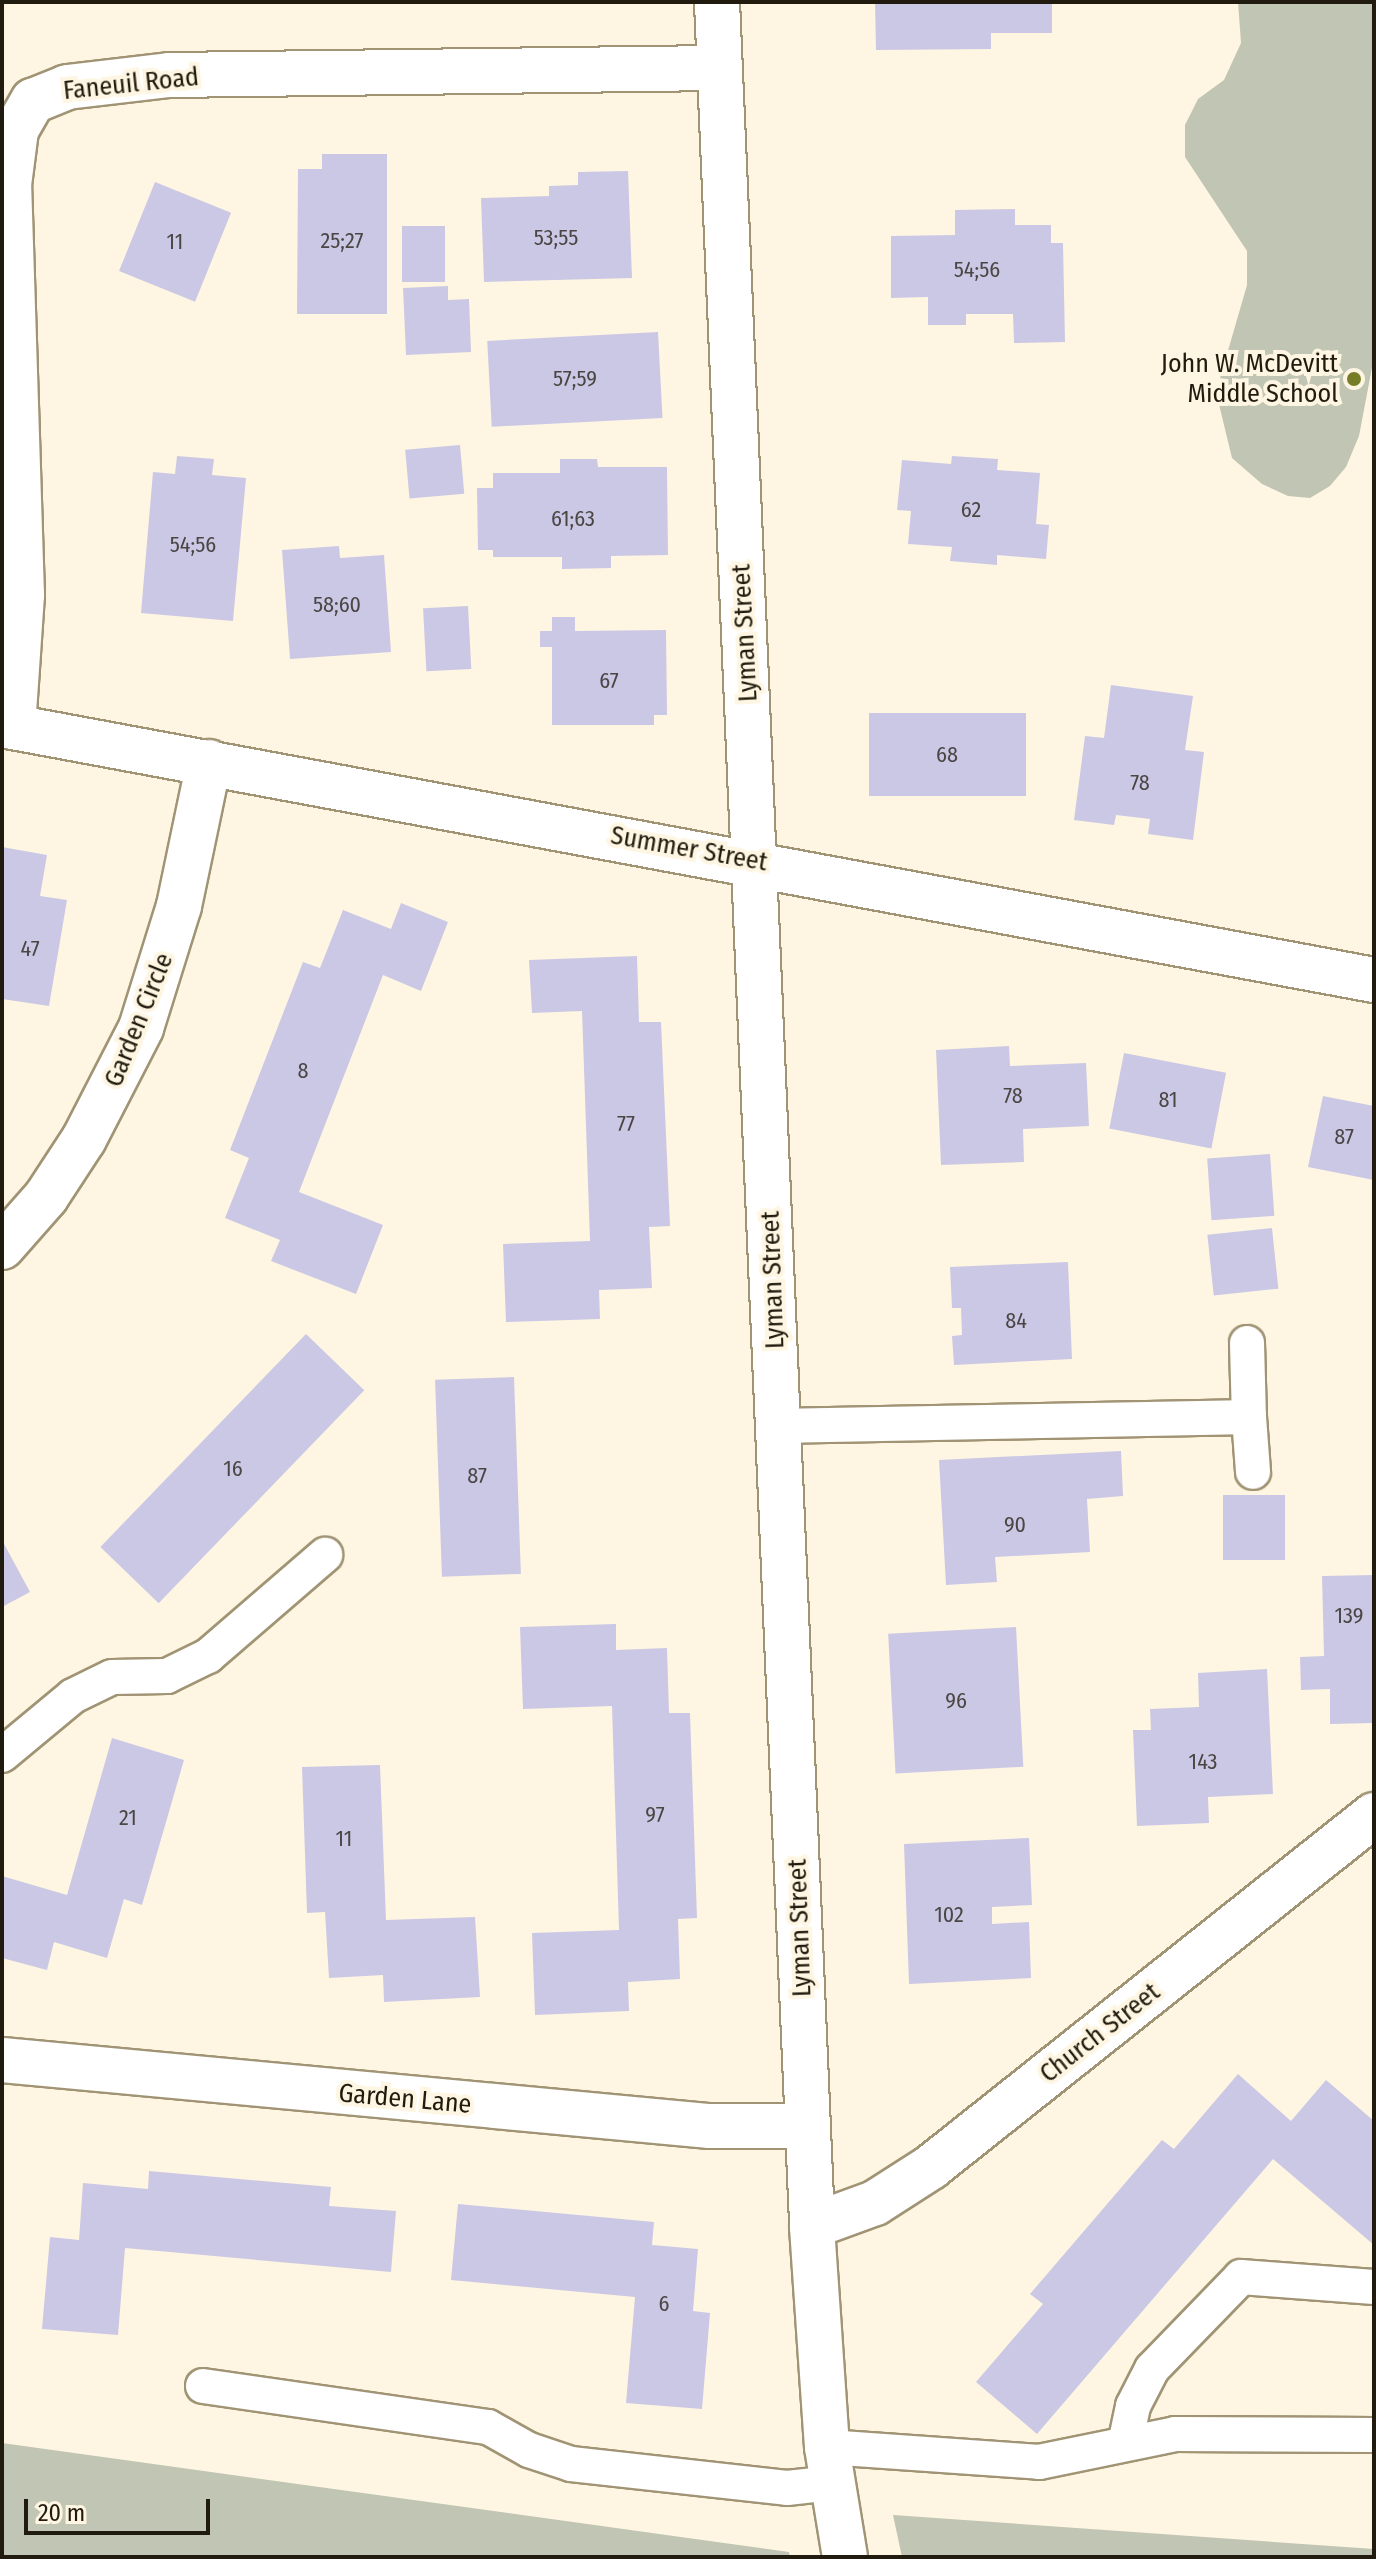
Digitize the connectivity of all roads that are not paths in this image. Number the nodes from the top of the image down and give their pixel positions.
1 (717, 2) edge
2 (720, 68) junction
3 (8, 726) edge
4 (209, 762) junction
5 (755, 861) junction
6 (1374, 980) edge
7 (2, 1247) edge
8 (1247, 1343) dead end
9 (1249, 1417) junction
10 (779, 1426) junction
11 (1253, 1472) dead end
12 (325, 1555) dead end
13 (2, 1755) edge
14 (1374, 1815) edge
15 (2, 2060) edge
16 (808, 2126) junction
17 (812, 2226) junction
18 (1374, 2287) edge
19 (203, 2386) dead end
20 (1374, 2435) edge
21 (1125, 2444) junction
22 (830, 2465) junction
23 (845, 2557) edge

1 - 2 street, Lyman Street
2 - 3 street, Faneuil Road
2 - 5 street, Lyman Street
3 - 4 street, Summer Street
4 - 5 street, Summer Street
4 - 7 street, Garden Circle
5 - 6 street, Summer Street
5 - 10 street, Lyman Street
8 - 9 lane
9 - 10 lane
9 - 11 lane
10 - 16 street, Lyman Street
12 - 13 lane
14 - 17 street, Church Street
15 - 16 street, Garden Lane
16 - 17 street, Lyman Street
17 - 22 street, Lyman Street
18 - 21 lane
19 - 22 lane
20 - 21 lane
21 - 22 lane
22 - 23 street, Lyman Street

